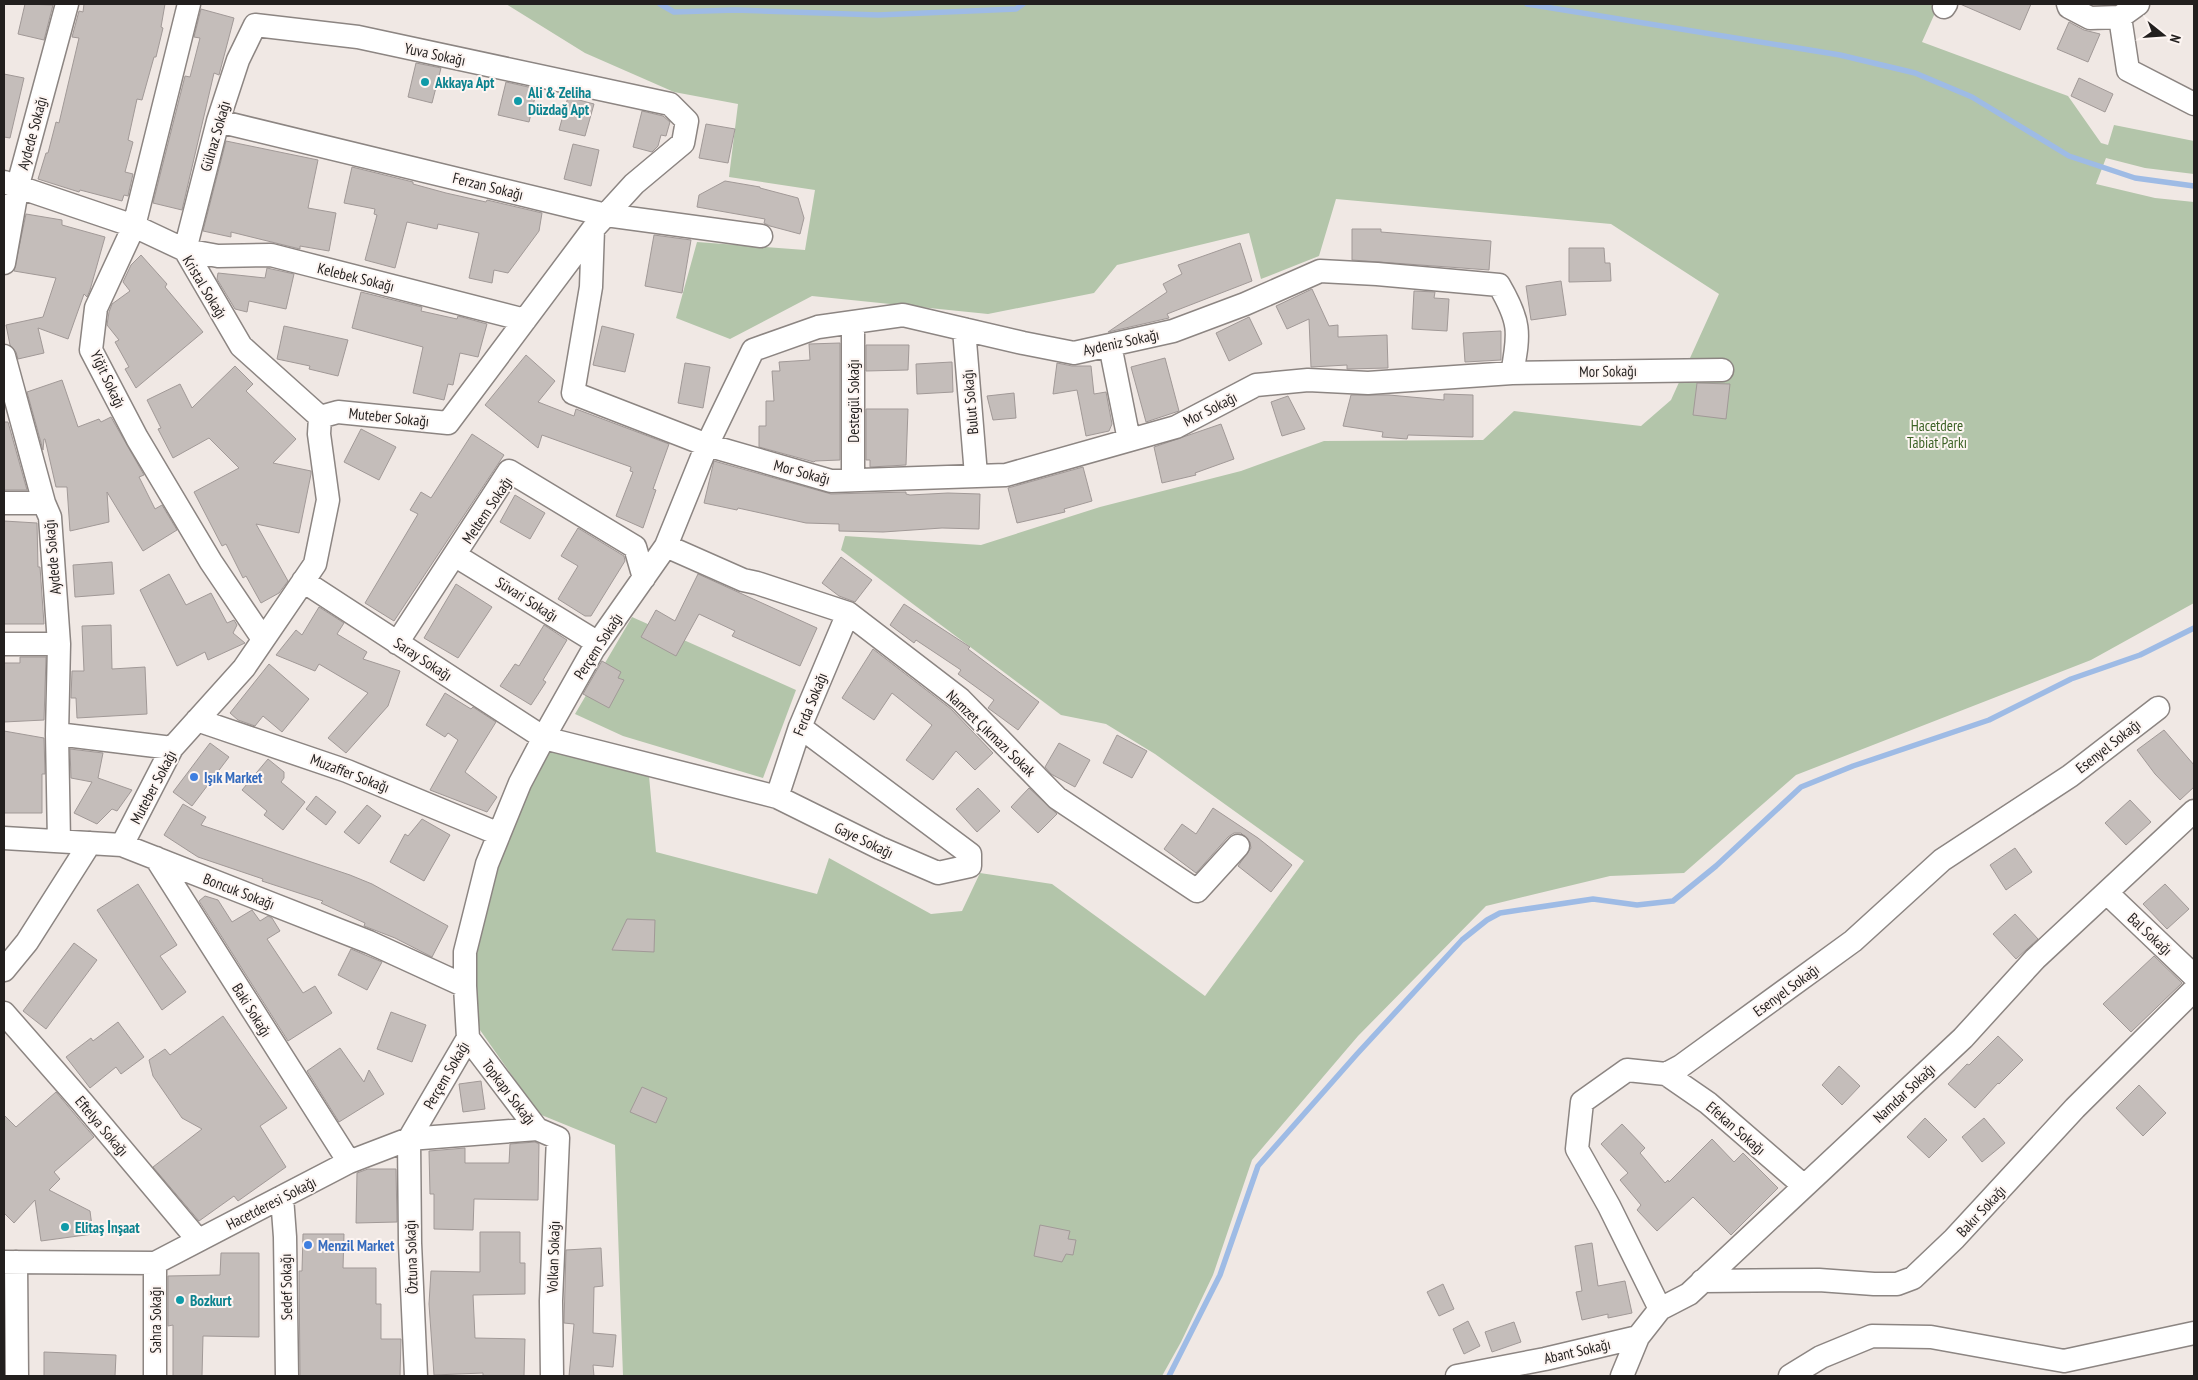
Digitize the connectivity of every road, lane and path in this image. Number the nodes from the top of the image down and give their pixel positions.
1 (67, 4) edge
2 (189, 4) edge
3 (2138, 4) edge
4 (2068, 5) edge
5 (2120, 17) junction
6 (255, 25) joint
7 (2194, 104) edge
8 (218, 121) junction
9 (11, 184) edge
10 (599, 222) junction
11 (134, 226) junction
12 (761, 236) dead end
13 (185, 250) junction
14 (4, 263) edge
15 (525, 320) junction
16 (853, 322) junction
17 (964, 329) junction
18 (1110, 345) junction
19 (4, 356) edge
20 (1722, 370) dead end
21 (1512, 373) junction
22 (320, 417) junction
23 (1129, 440) junction
24 (707, 445) junction
25 (976, 475) junction
26 (853, 480) junction
27 (4, 503) edge
28 (44, 503) junction
29 (666, 546) junction
30 (456, 556) junction
31 (644, 578) junction
32 (303, 581) junction
33 (848, 613) junction
34 (263, 639) junction
35 (398, 642) junction
36 (598, 643) junction
37 (4, 644) edge
38 (59, 644) junction
39 (2158, 708) dead end
40 (197, 720) junction
41 (800, 727) junction
42 (57, 734) junction
43 (544, 738) junction
44 (172, 748) junction
45 (777, 797) junction
46 (2194, 811) edge
47 (500, 834) junction
48 (4, 838) edge
49 (59, 841) junction
50 (90, 843) junction
51 (122, 845) junction
52 (1238, 846) dead end
53 (156, 858) junction
54 (2107, 892) junction
55 (4, 970) edge
56 (2194, 976) edge
57 (465, 986) junction
58 (2194, 990) edge
59 (4, 1013) edge
60 (468, 1038) junction
61 (1666, 1074) junction
62 (547, 1133) junction
63 (409, 1138) junction
64 (349, 1162) junction
65 (1804, 1186) junction
66 (282, 1197) junction
67 (198, 1240) junction
68 (10, 1262) edge
69 (155, 1263) junction
70 (1702, 1281) junction
71 (1660, 1309) junction
72 (2194, 1333) edge
73 (1638, 1337) junction
74 (17, 1376) edge
75 (155, 1376) edge
76 (287, 1376) edge
77 (416, 1376) edge
78 (552, 1376) edge
79 (1457, 1376) edge
80 (1622, 1376) edge
81 (1790, 1376) edge

1 - 9 street, Aydede Sokağı
2 - 11 street, Yiğit Sokağı
3 - 5 street
4 - 5 street
5 - 7 street
6 - 8 street, Gülnaz Sokağı
6 - 10 street, Yuva Sokağı
8 - 10 street, Ferzan Sokağı
8 - 13 street, Gülnaz Sokağı
9 - 11 street, Kristal Sokağı
9 - 14 street, Aydede Sokağı
10 - 12 street, Ferzan Sokağı
10 - 15 street, Muteber Sokağı
10 - 24 street
11 - 13 street, Kristal Sokağı
11 - 34 street, Yiğit Sokağı
13 - 15 street, Kelebek Sokağı
13 - 22 street, Kristal Sokağı
15 - 22 street, Muteber Sokağı
16 - 17 street, Aydeniz Sokağı
16 - 24 street, Aydeniz Sokağı
16 - 26 street, Destegül Sokağı
17 - 18 street, Aydeniz Sokağı
17 - 25 street, Bulut Sokağı
18 - 21 street, Aydeniz Sokağı
18 - 23 street
19 - 28 street, Aydede Sokağı
20 - 21 street, Mor Sokağı
21 - 23 street, Mor Sokağı
22 - 32 street, Muteber Sokağı
23 - 25 street, Mor Sokağı
24 - 26 street, Mor Sokağı
24 - 29 street, Perçem Sokağı
25 - 26 street, Mor Sokağı
27 - 28 street
28 - 38 street, Aydede Sokağı
29 - 31 street, Perçem Sokağı
29 - 33 street, Namzet Çıkmazı Sokak
30 - 31 street, Meltem Sokağı
30 - 35 street, Meltem Sokağı
30 - 36 street, Süvari Sokağı
31 - 36 street, Perçem Sokağı
32 - 34 street, Muteber Sokağı
32 - 35 street, Saray Sokağı
33 - 41 street, Ferda Sokağı
33 - 52 street, Namzet Çıkmazı Sokak
34 - 40 street, Muteber Sokağı
35 - 43 street, Saray Sokağı
36 - 43 street, Perçem Sokağı
37 - 38 street
38 - 42 street, Aydede Sokağı
39 - 61 street, Esenyel Sokağı
40 - 44 street, Muteber Sokağı
40 - 47 street, Muzaffer Sokağı
41 - 45 street, Ferda Sokağı
41 - 45 street, Gaye Sokağı
42 - 44 street
42 - 49 street, Aydede Sokağı
43 - 45 street, Gaye Sokağı
43 - 47 street, Perçem Sokağı
44 - 51 street, Muteber Sokağı
46 - 54 street, Namdar Sokağı
47 - 57 street, Perçem Sokağı
48 - 49 street, Boncuk Sokağı
49 - 50 street, Boncuk Sokağı
50 - 51 street, Boncuk Sokağı
50 - 55 street
51 - 53 street, Boncuk Sokağı
53 - 57 street, Boncuk Sokağı
53 - 64 street, Baki Sokağı
54 - 56 street, Bal Sokağı
54 - 65 street, Namdar Sokağı
57 - 60 street, Perçem Sokağı
58 - 70 street, Bakır Sokağı
59 - 67 street, Eftelya Sokağı
60 - 62 street, Topkapı Sokağı
60 - 63 street, Perçem Sokağı
61 - 65 street, Efekan Sokağı
61 - 71 street
62 - 63 street, Hacetderesi Sokağı
62 - 78 street, Volkan Sokağı
63 - 64 street, Hacetderesi Sokağı
63 - 77 street, Öztuna Sokağı
64 - 66 street, Hacetderesi Sokağı
65 - 70 street, Namdar Sokağı
66 - 67 street, Hacetderesi Sokağı
66 - 76 street, Sedef Sokağı
67 - 69 street, Hacetderesi Sokağı
68 - 69 street, Hacetderesi Sokağı
68 - 74 street
69 - 75 street, Sahra Sokağı
70 - 71 street, Namdar Sokağı
71 - 73 street, Namdar Sokağı
72 - 81 street
73 - 79 street, Abant Sokağı
73 - 80 street, Namdar Sokağı

